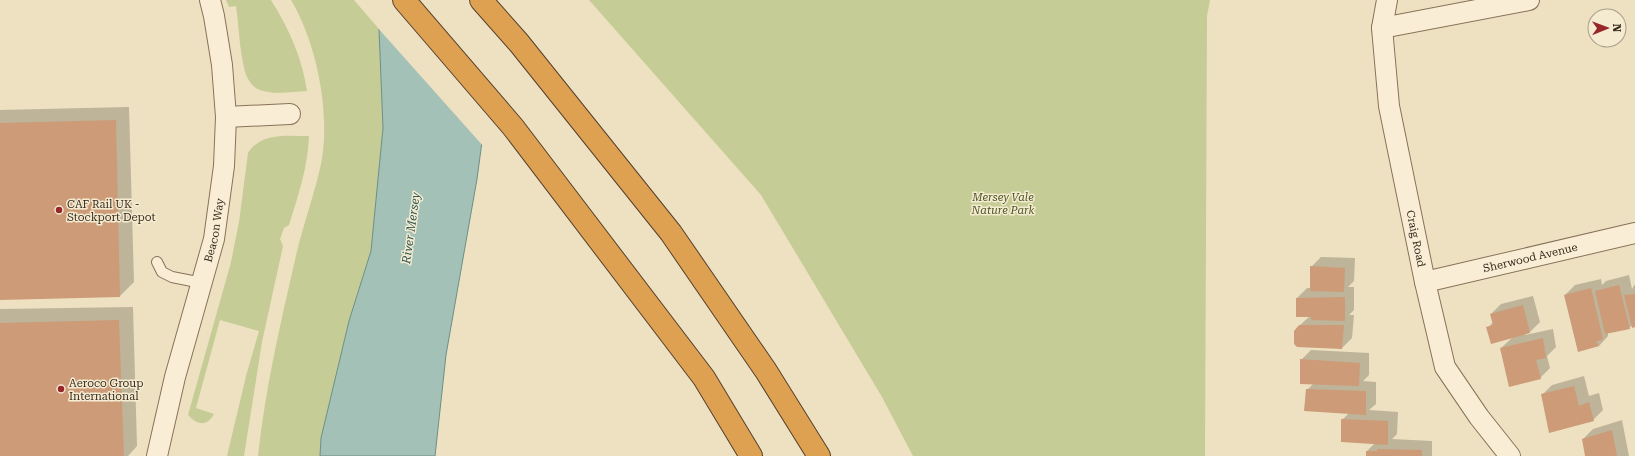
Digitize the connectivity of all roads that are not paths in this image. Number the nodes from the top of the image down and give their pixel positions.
1 (210, 0) edge
2 (404, 0) edge
3 (481, 0) edge
4 (1388, 0) edge
5 (1529, 0) edge
6 (1382, 28) junction
7 (290, 114) dead end
8 (226, 117) junction
9 (1635, 233) edge
10 (157, 262) dead end
11 (1425, 282) junction
12 (202, 283) junction
13 (157, 456) edge
14 (751, 456) edge
15 (819, 456) edge
16 (1510, 456) edge

1 - 8 street, Beacon Way
2 - 14 highway
3 - 15 highway
4 - 6 street, Craig Road
5 - 6 street
6 - 11 street, Craig Road
7 - 8 street
8 - 12 street, Beacon Way
9 - 11 street, Sherwood Avenue
10 - 12 lane
11 - 16 street, Craig Road
12 - 13 street, Beacon Way

